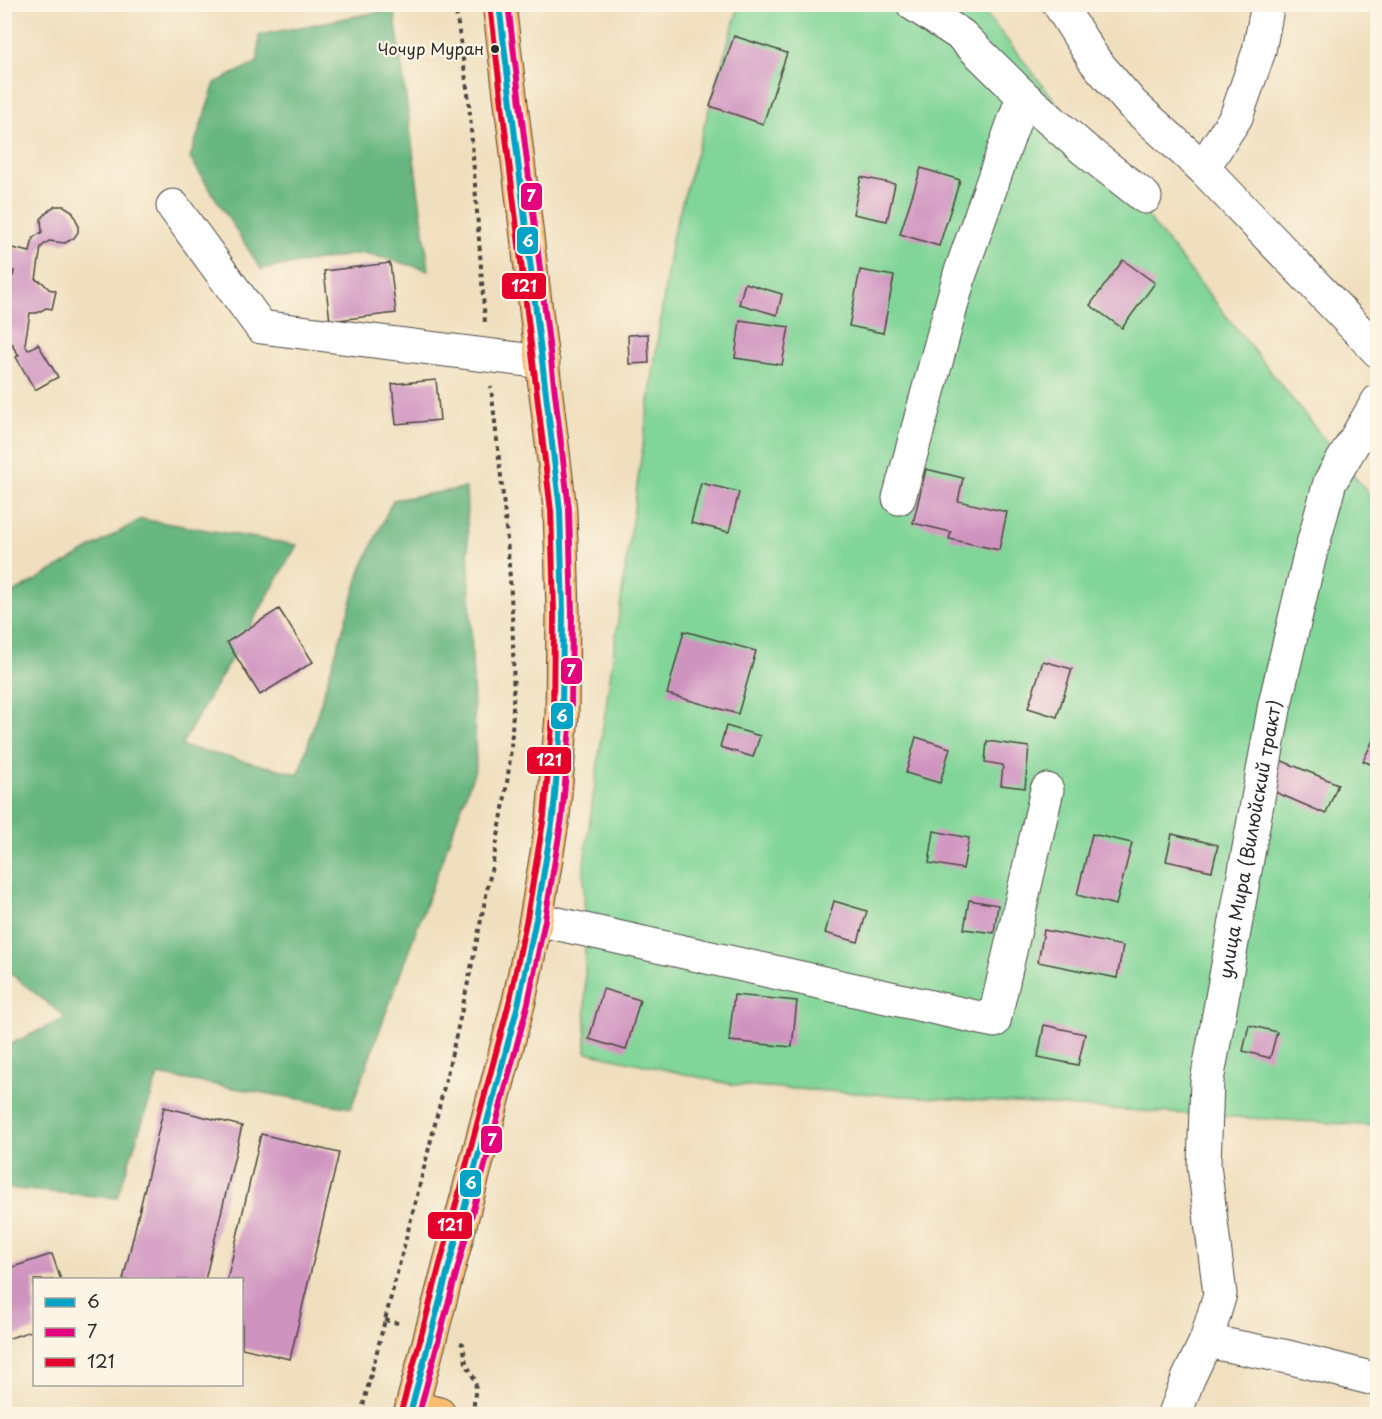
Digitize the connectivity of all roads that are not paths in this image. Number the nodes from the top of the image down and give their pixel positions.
1 (499, 4) edge
2 (913, 4) edge
3 (1059, 4) edge
4 (1268, 4) edge
5 (1023, 96) junction
6 (1203, 168) junction
7 (1145, 197) dead end
8 (173, 206) dead end
9 (1377, 351) edge
10 (543, 362) junction
11 (1377, 401) edge
12 (899, 498) dead end
13 (1047, 790) dead end
14 (536, 919) junction
15 (1206, 1341) junction
16 (1377, 1380) edge
17 (420, 1412) edge
18 (1175, 1414) edge

1 - 10 main road
2 - 5 street
3 - 6 street
4 - 6 street
5 - 7 street
5 - 12 street
6 - 9 street
8 - 10 street
10 - 14 main road
11 - 15 street, улица Мира (Вилюйский тракт)
13 - 14 street
14 - 17 main road
15 - 16 street
15 - 18 street

